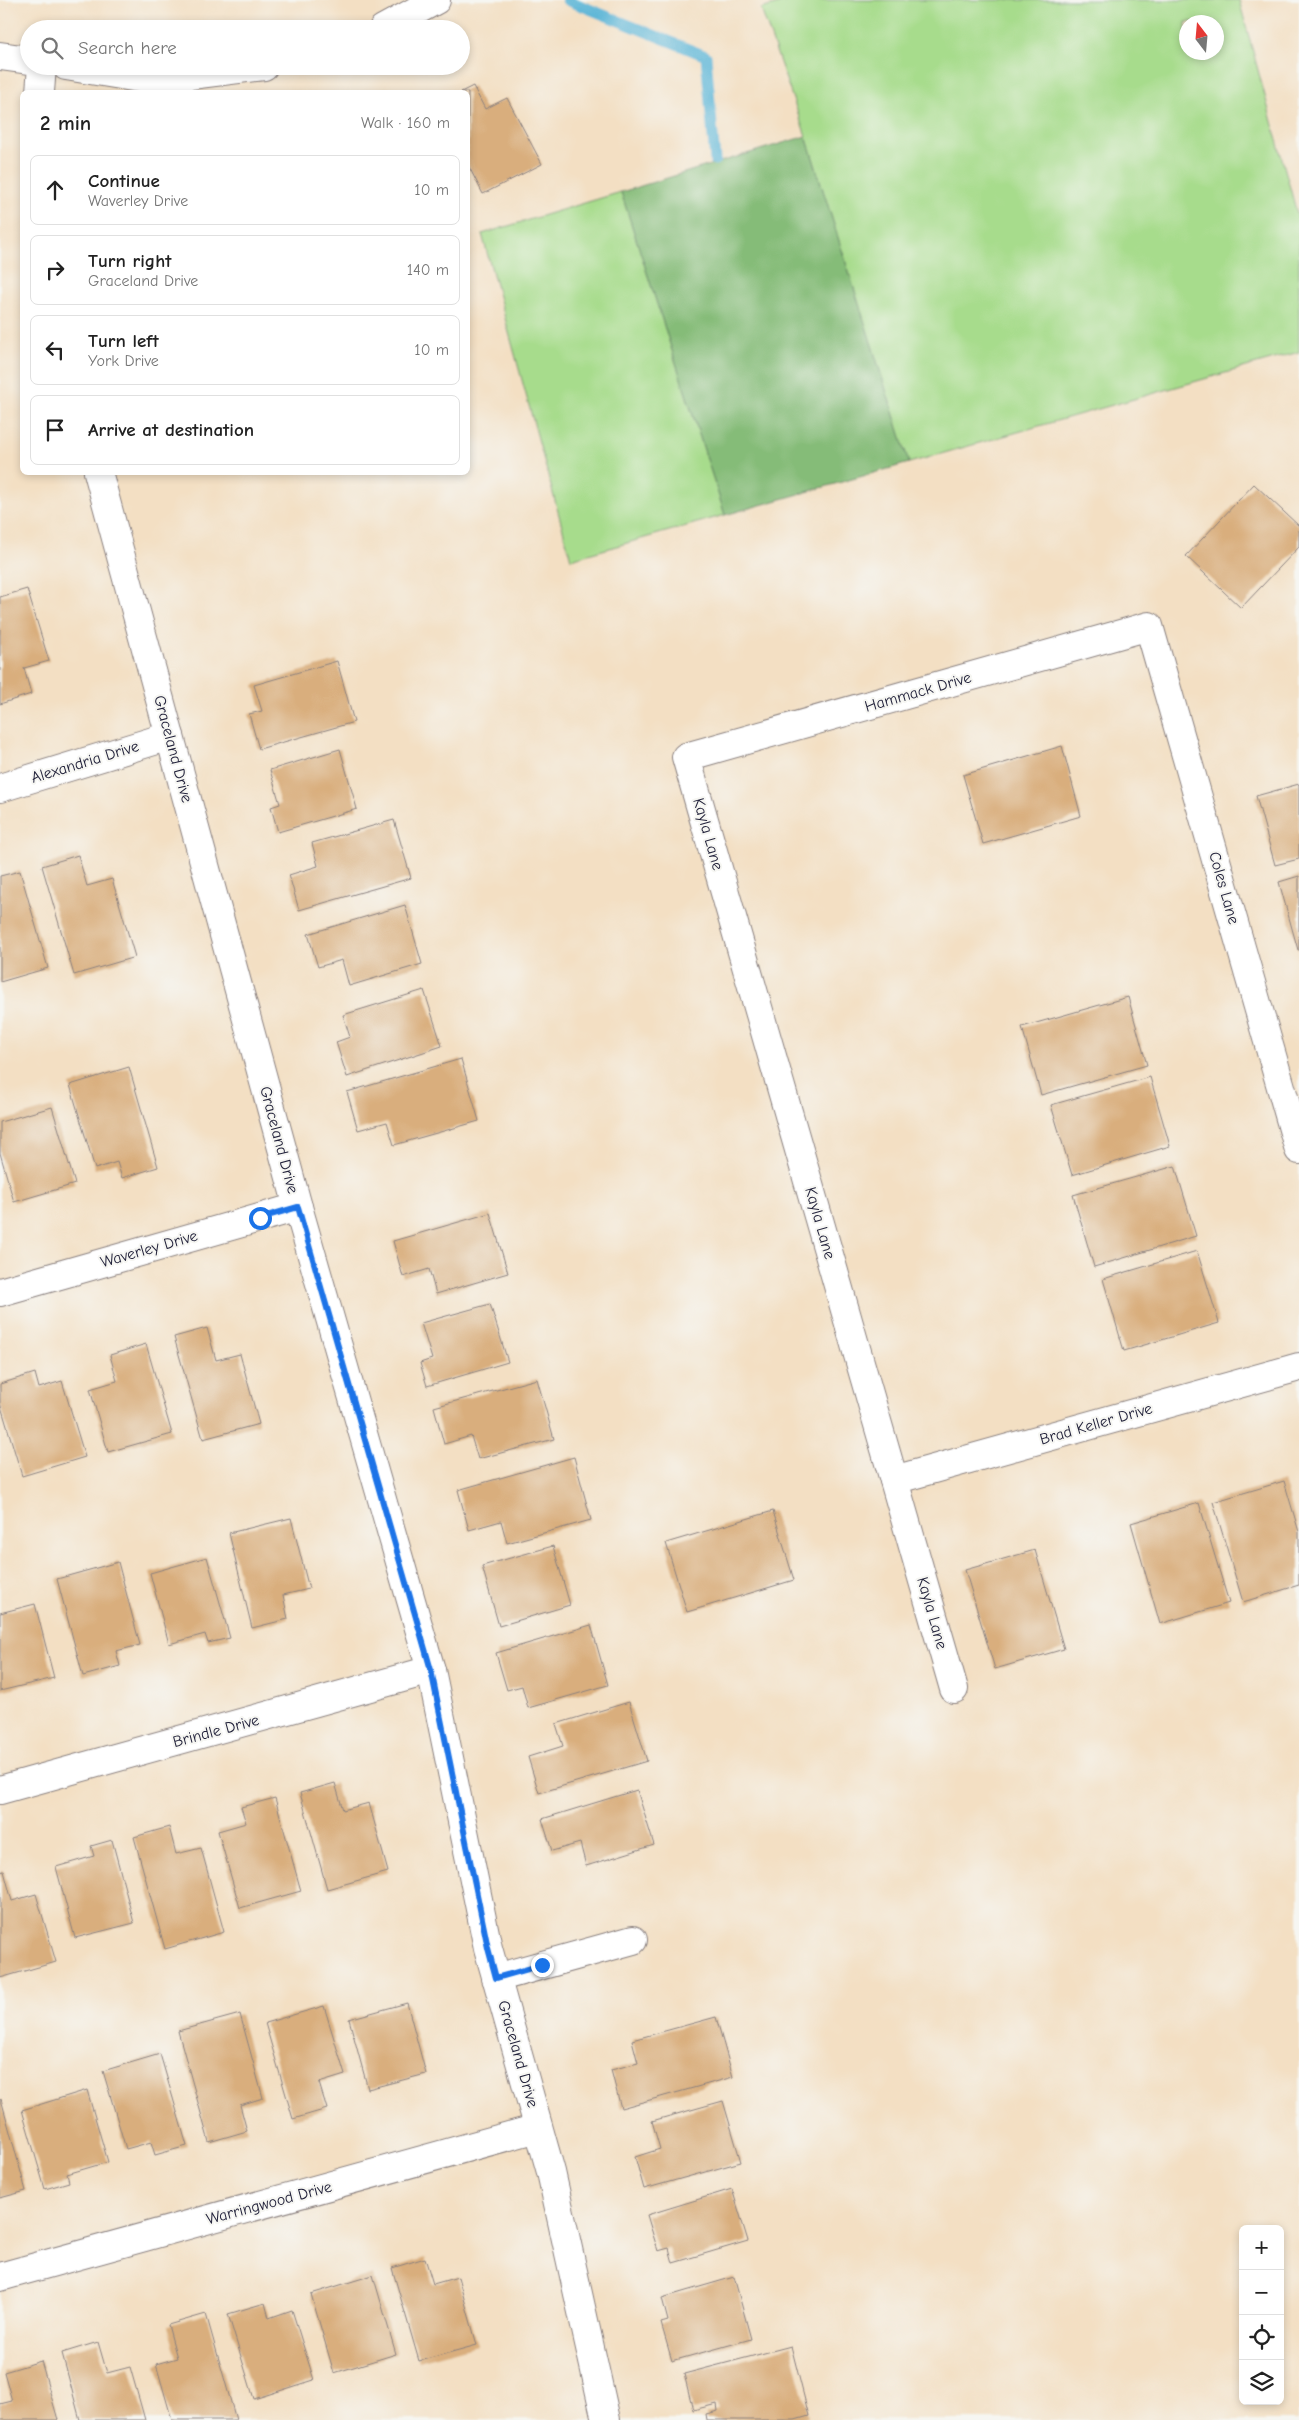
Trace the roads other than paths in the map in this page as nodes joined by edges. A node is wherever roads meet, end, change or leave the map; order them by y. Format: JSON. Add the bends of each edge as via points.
{"nodes":[{"id":1,"x":436,"y":0,"type":"edge"},
{"id":2,"x":399,"y":20,"type":"edge"},
{"id":3,"x":0,"y":56,"type":"edge"},
{"id":4,"x":20,"y":59,"type":"edge"},
{"id":5,"x":41,"y":75,"type":"edge"},
{"id":6,"x":121,"y":75,"type":"edge"},
{"id":7,"x":191,"y":75,"type":"edge"},
{"id":8,"x":40,"y":90,"type":"edge"},
{"id":9,"x":99,"y":475,"type":"edge"},
{"id":10,"x":1150,"y":626,"type":"joint"},
{"id":11,"x":170,"y":736,"type":"junction"},
{"id":12,"x":686,"y":757,"type":"joint"},
{"id":13,"x":0,"y":788,"type":"edge"},
{"id":14,"x":1299,"y":1150,"type":"edge"},
{"id":15,"x":298,"y":1207,"type":"junction"},
{"id":16,"x":0,"y":1292,"type":"edge"},
{"id":17,"x":1299,"y":1367,"type":"edge"},
{"id":18,"x":894,"y":1480,"type":"junction"},
{"id":19,"x":431,"y":1670,"type":"junction"},
{"id":20,"x":954,"y":1689,"type":"dead end"},
{"id":21,"x":0,"y":1790,"type":"edge"},
{"id":22,"x":633,"y":1940,"type":"dead end"},
{"id":23,"x":496,"y":1978,"type":"junction"},
{"id":24,"x":538,"y":2128,"type":"junction"},
{"id":25,"x":0,"y":2277,"type":"edge"},
{"id":26,"x":606,"y":2420,"type":"edge"}],
"edges":[{"from":1,"to":2,"type":"street"},
{"from":3,"to":4,"type":"street"},
{"from":5,"to":8,"type":"street"},
{"from":6,"to":7,"type":"street","via":[[151,80]]},
{"from":9,"to":11,"type":"street","name":"Graceland Drive"},
{"from":10,"to":12,"type":"street","name":"Hammack Drive"},
{"from":10,"to":14,"type":"street","name":"Coles Lane"},
{"from":11,"to":13,"type":"street","name":"Alexandria Drive"},
{"from":11,"to":15,"type":"street","name":"Graceland Drive"},
{"from":12,"to":18,"type":"street","name":"Kayla Lane"},
{"from":15,"to":16,"type":"street","name":"Waverley Drive"},
{"from":15,"to":19,"type":"street","name":"Graceland Drive"},
{"from":17,"to":18,"type":"street","name":"Brad Keller Drive"},
{"from":18,"to":20,"type":"street","name":"Kayla Lane"},
{"from":19,"to":21,"type":"street","name":"Brindle Drive"},
{"from":19,"to":23,"type":"street","name":"Graceland Drive"},
{"from":22,"to":23,"type":"street"},
{"from":23,"to":24,"type":"street","name":"Graceland Drive"},
{"from":24,"to":25,"type":"street","name":"Warringwood Drive"},
{"from":24,"to":26,"type":"street","name":"Graceland Drive"}]}
